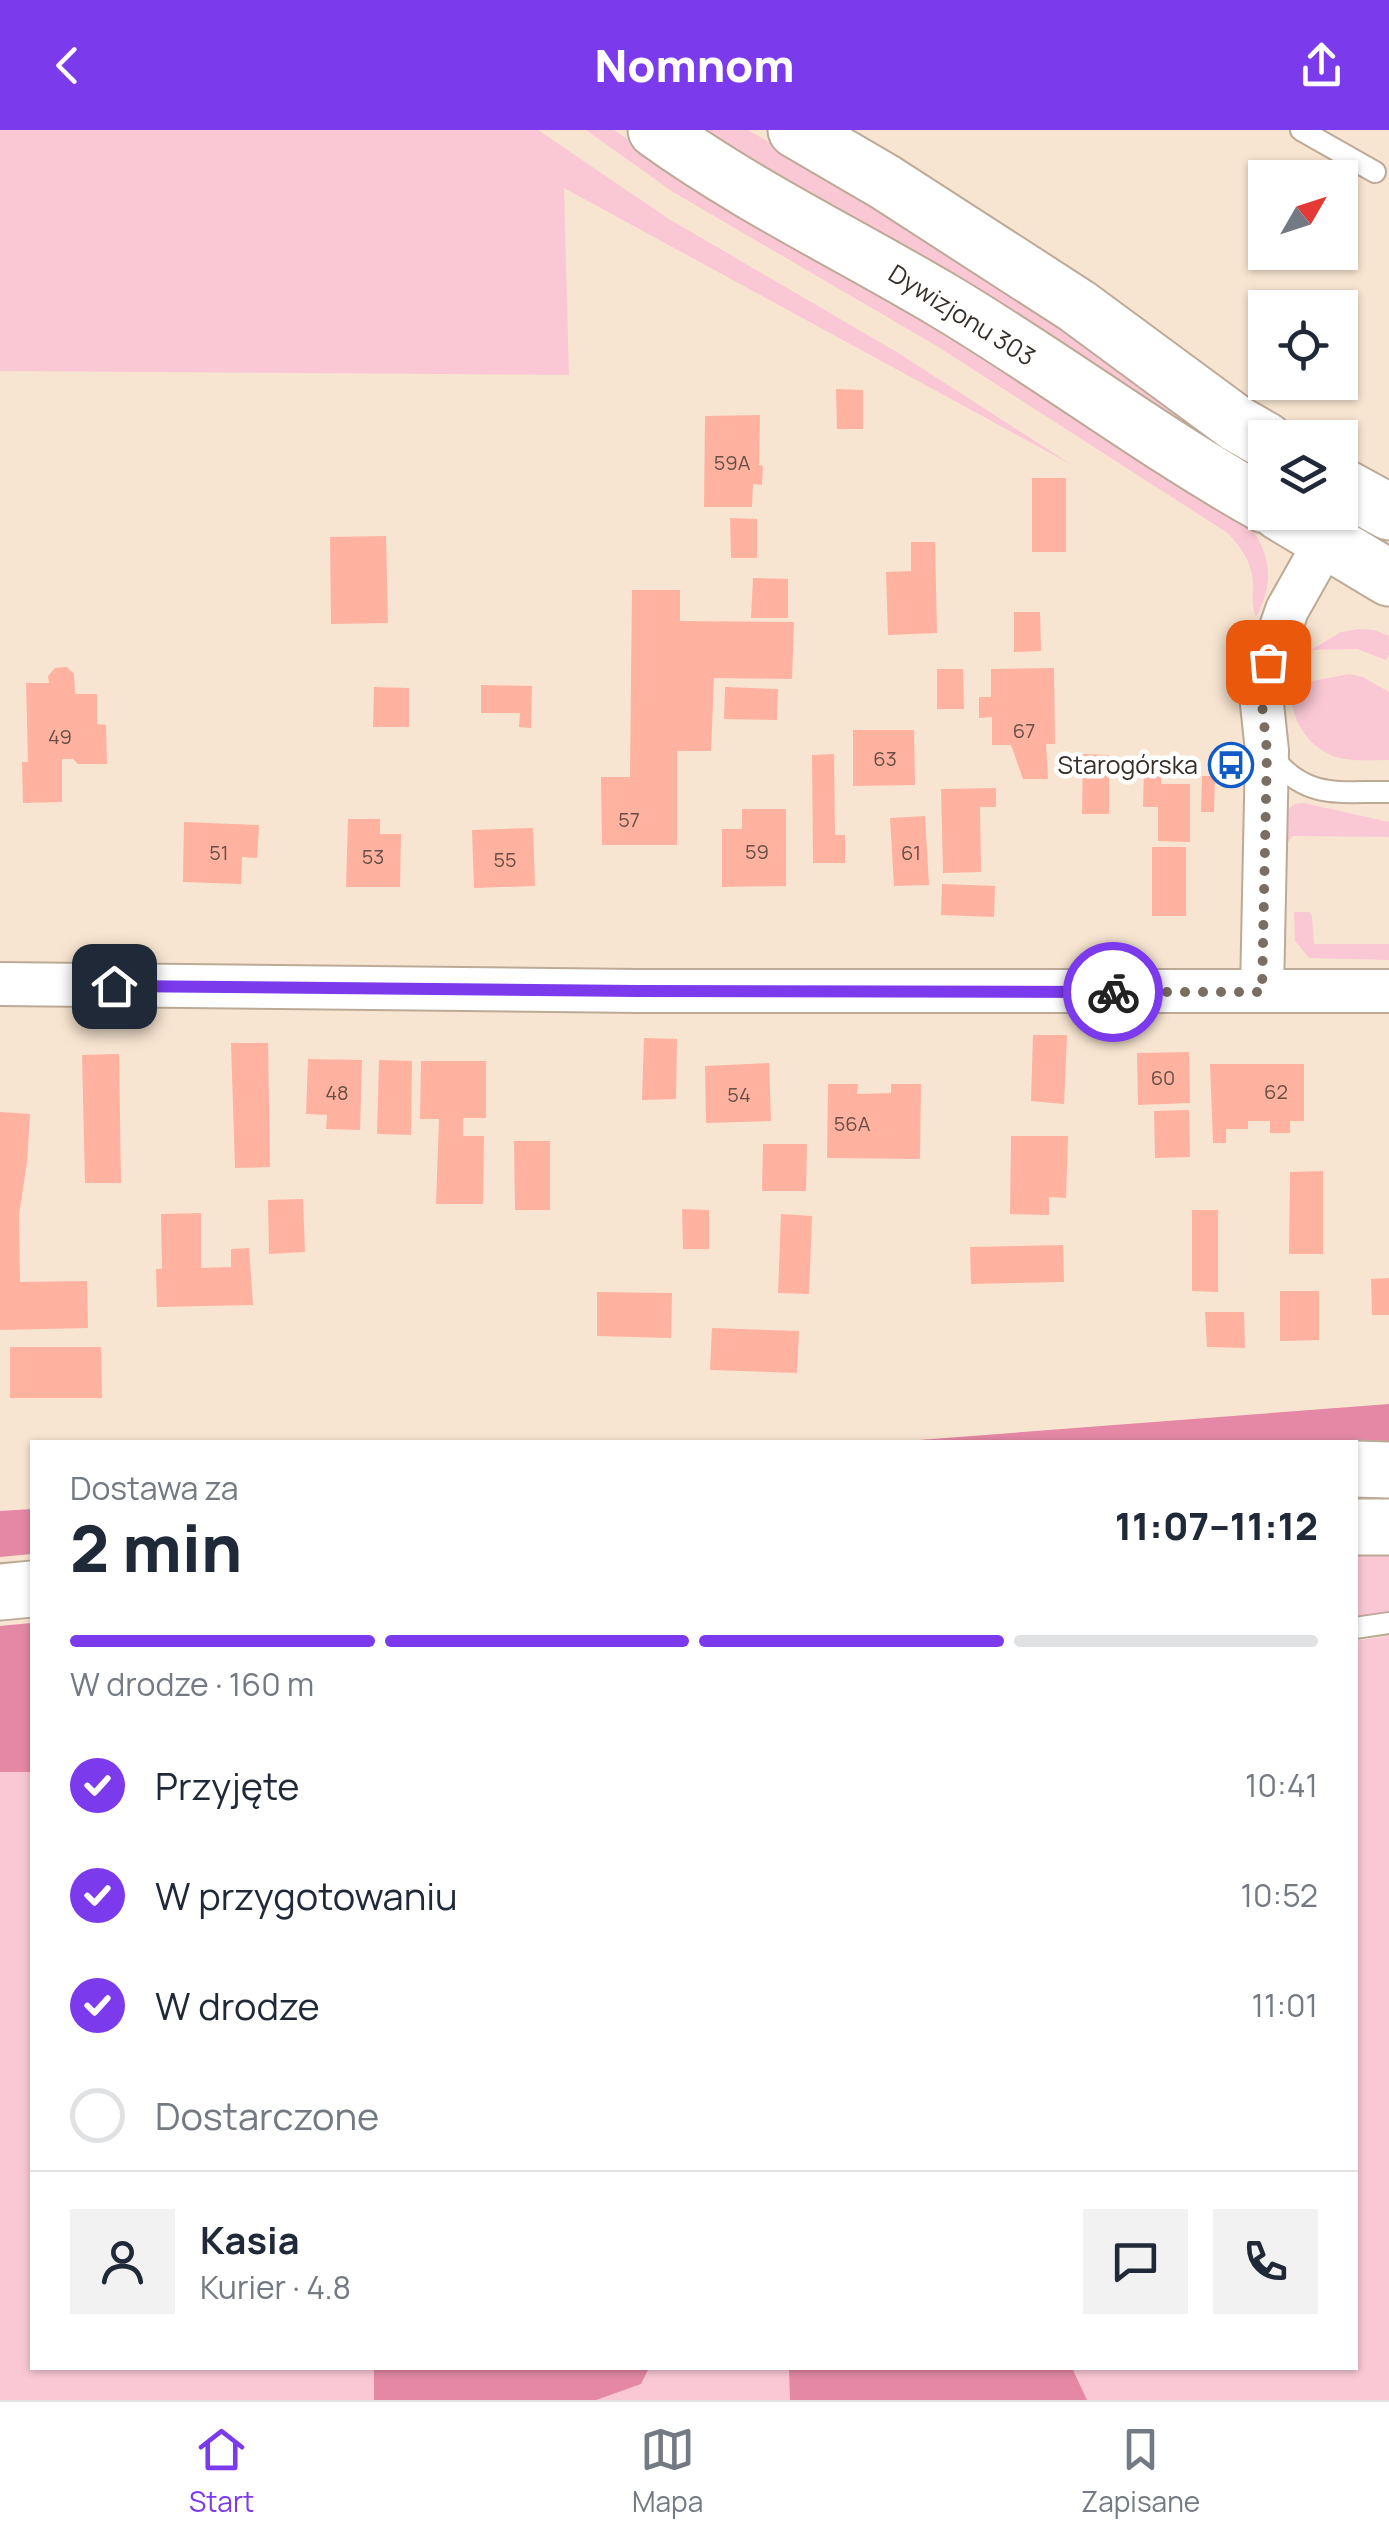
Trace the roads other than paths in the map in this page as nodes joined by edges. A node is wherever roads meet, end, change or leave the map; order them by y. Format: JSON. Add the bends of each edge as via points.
{"nodes":[{"id":1,"x":656,"y":130,"type":"edge"},
{"id":2,"x":796,"y":130,"type":"edge"},
{"id":3,"x":1301,"y":130,"type":"edge"},
{"id":4,"x":1375,"y":172,"type":"dead end"},
{"id":5,"x":1248,"y":430,"type":"edge"},
{"id":6,"x":1248,"y":495,"type":"edge"},
{"id":7,"x":1358,"y":495,"type":"edge"},
{"id":8,"x":1389,"y":512,"type":"edge"},
{"id":9,"x":1310,"y":530,"type":"edge"},
{"id":10,"x":1326,"y":539,"type":"junction"},
{"id":11,"x":1389,"y":578,"type":"edge"},
{"id":12,"x":1267,"y":751,"type":"junction"},
{"id":13,"x":1389,"y":792,"type":"edge"},
{"id":14,"x":0,"y":984,"type":"edge"},
{"id":15,"x":1389,"y":991,"type":"edge"},
{"id":16,"x":1262,"y":992,"type":"junction"},
{"id":17,"x":1358,"y":1469,"type":"edge"},
{"id":18,"x":1389,"y":1470,"type":"edge"},
{"id":19,"x":1389,"y":1526,"type":"edge"},
{"id":20,"x":1358,"y":1527,"type":"edge"},
{"id":21,"x":30,"y":1590,"type":"edge"},
{"id":22,"x":0,"y":1592,"type":"edge"},
{"id":23,"x":1389,"y":1624,"type":"edge"},
{"id":24,"x":1358,"y":1628,"type":"edge"}],
"edges":[{"from":1,"to":6,"type":"main road","name":"Dywizjonu 303","via":[[946,302]]},
{"from":2,"to":5,"type":"main road","via":[[1077,306]]},
{"from":3,"to":4,"type":"lane"},
{"from":7,"to":8,"type":"main road"},
{"from":9,"to":10,"type":"main road"},
{"from":10,"to":11,"type":"main road"},
{"from":10,"to":12,"type":"street","via":[[1286,610],[1268,662],[1262,704]]},
{"from":12,"to":13,"type":"lane","via":[[1290,778],[1322,791]]},
{"from":12,"to":16,"type":"street"},
{"from":14,"to":16,"type":"street"},
{"from":15,"to":16,"type":"street"},
{"from":17,"to":18,"type":"main road"},
{"from":19,"to":20,"type":"main road"},
{"from":21,"to":22,"type":"main road"},
{"from":23,"to":24,"type":"lane"}]}
